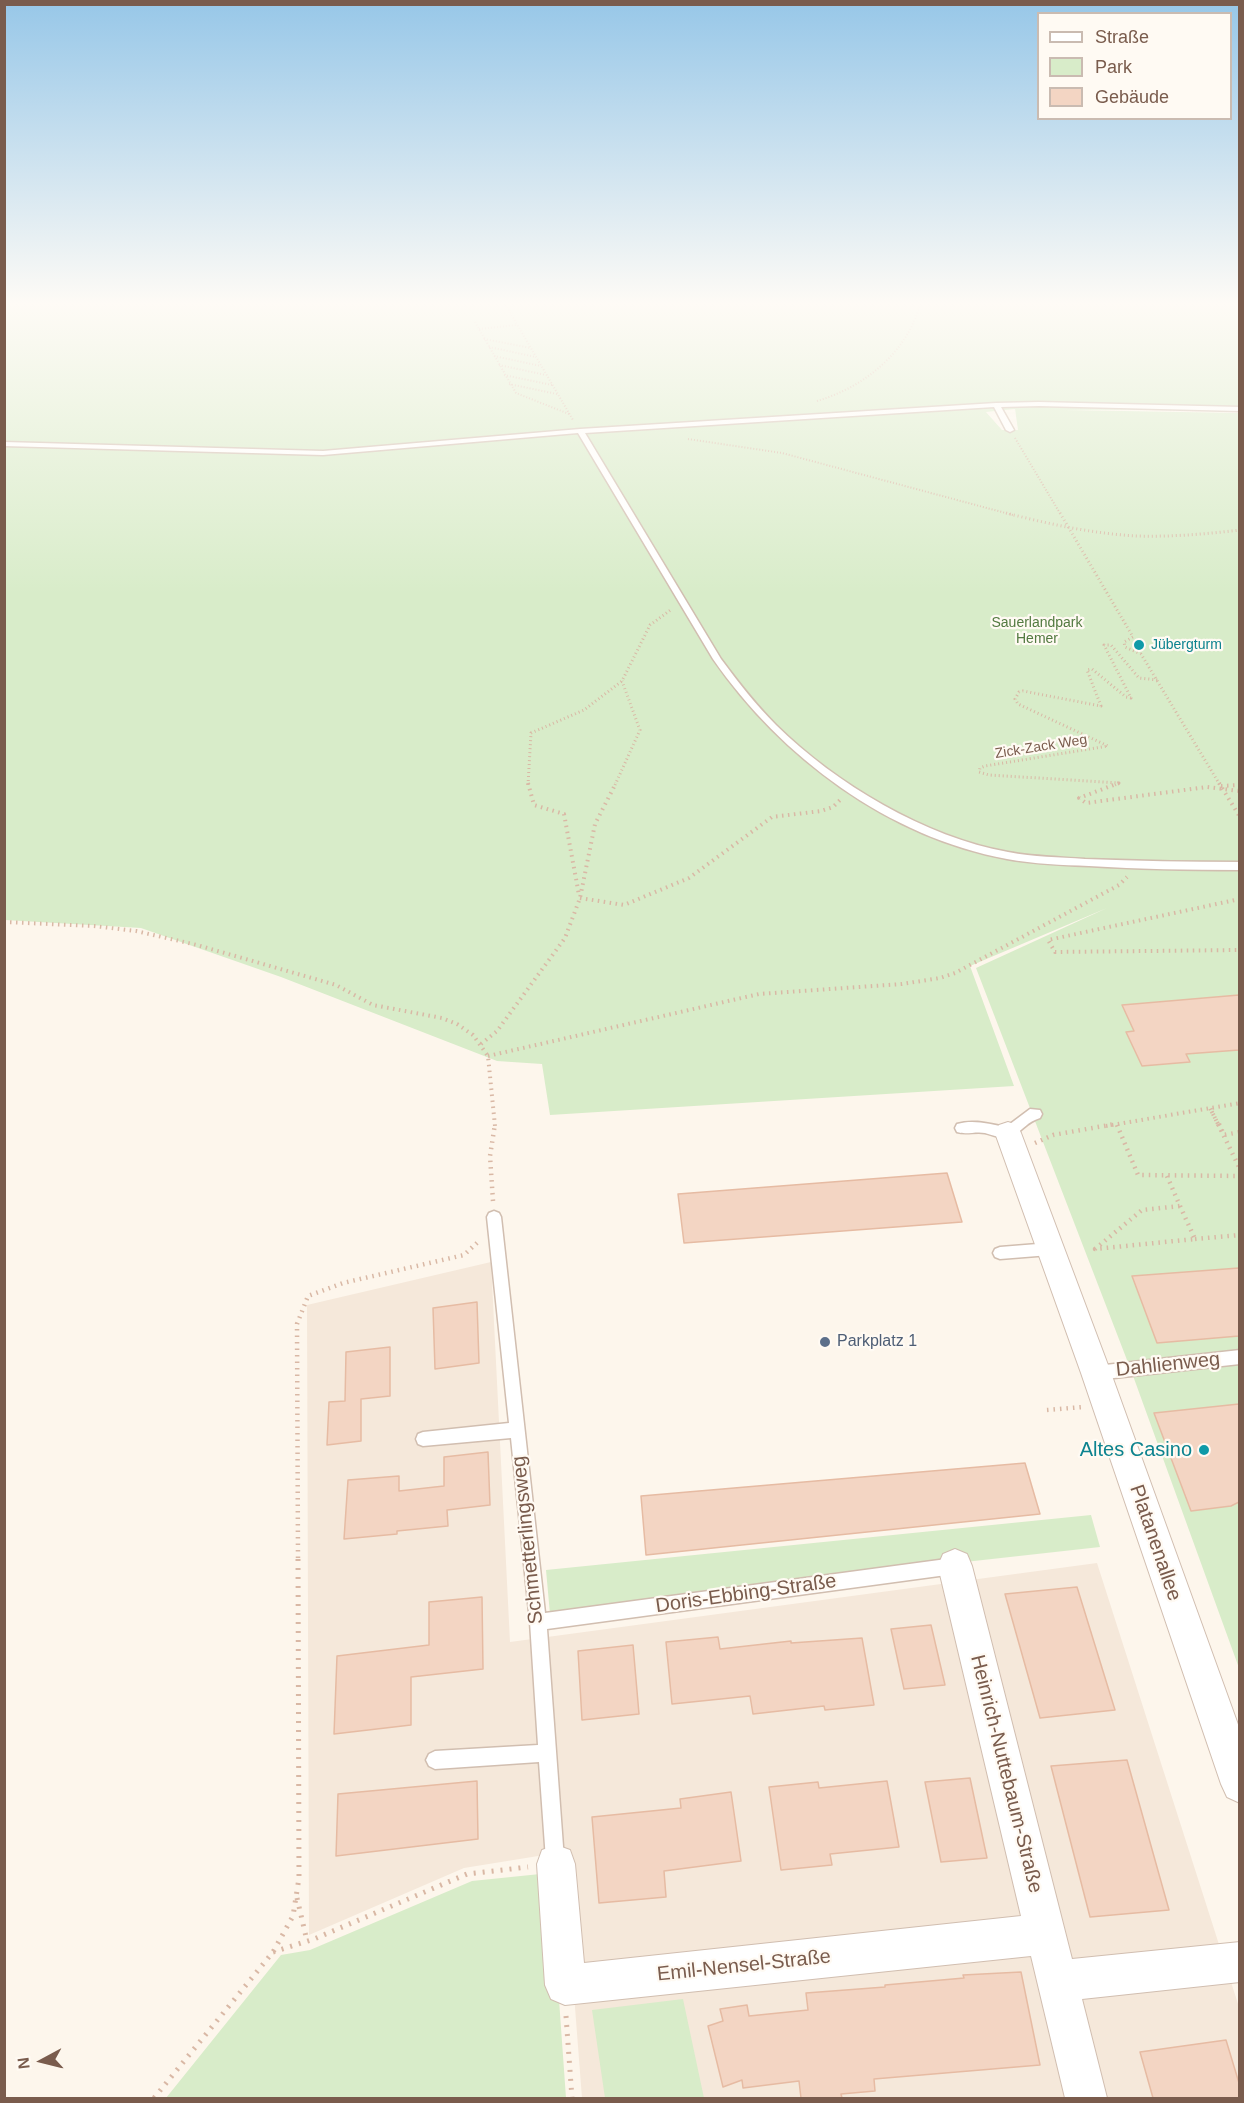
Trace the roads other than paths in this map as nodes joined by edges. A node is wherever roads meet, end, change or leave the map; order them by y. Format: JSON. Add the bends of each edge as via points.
{"nodes":[{"id":1,"x":996,"y":405,"type":"junction"},
{"id":2,"x":1239,"y":409,"type":"edge"},
{"id":3,"x":1010,"y":430,"type":"road end"},
{"id":4,"x":580,"y":431,"type":"junction"},
{"id":5,"x":4,"y":444,"type":"edge"},
{"id":6,"x":1239,"y":866,"type":"edge"},
{"id":7,"x":1036,"y":1114,"type":"dead end"},
{"id":8,"x":961,"y":1128,"type":"dead end"},
{"id":9,"x":1011,"y":1142,"type":"junction"},
{"id":10,"x":494,"y":1217,"type":"road end"},
{"id":11,"x":1050,"y":1249,"type":"junction"},
{"id":12,"x":1000,"y":1253,"type":"dead end"},
{"id":13,"x":1239,"y":1358,"type":"edge"},
{"id":14,"x":1096,"y":1373,"type":"junction"},
{"id":15,"x":517,"y":1430,"type":"junction"},
{"id":16,"x":423,"y":1439,"type":"dead end"},
{"id":17,"x":955,"y":1566,"type":"joint"},
{"id":18,"x":538,"y":1622,"type":"junction"},
{"id":19,"x":547,"y":1753,"type":"junction"},
{"id":20,"x":435,"y":1760,"type":"dead end"},
{"id":21,"x":1239,"y":1784,"type":"edge"},
{"id":22,"x":555,"y":1864,"type":"joint"},
{"id":23,"x":1045,"y":1934,"type":"junction"},
{"id":24,"x":1239,"y":1962,"type":"edge"},
{"id":25,"x":1058,"y":1981,"type":"junction"},
{"id":26,"x":1086,"y":2098,"type":"edge"}],
"edges":[{"from":1,"to":2,"type":"lane"},
{"from":1,"to":3,"type":"lane"},
{"from":1,"to":4,"type":"lane"},
{"from":4,"to":5,"type":"lane","via":[[301,453]]},
{"from":4,"to":6,"type":"lane","via":[[717,659],[761,715],[853,790],[955,842],[1001,855],[1126,865]]},
{"from":7,"to":9,"type":"lane","via":[[1030,1114]]},
{"from":8,"to":9,"type":"lane","via":[[981,1127]]},
{"from":9,"to":11,"type":"street","name":"Platanenallee"},
{"from":10,"to":15,"type":"lane","name":"Schmetterlingsweg"},
{"from":11,"to":12,"type":"lane"},
{"from":11,"to":14,"type":"street","name":"Platanenallee"},
{"from":13,"to":14,"type":"lane","name":"Dahlienweg"},
{"from":14,"to":21,"type":"street","name":"Platanenallee"},
{"from":15,"to":16,"type":"lane"},
{"from":15,"to":18,"type":"lane","name":"Schmetterlingsweg"},
{"from":17,"to":18,"type":"lane","name":"Doris-Ebbing-Straße"},
{"from":17,"to":23,"type":"street","name":"Heinrich-Nuttebaum-Straße"},
{"from":18,"to":19,"type":"lane","name":"Schmetterlingsweg"},
{"from":19,"to":20,"type":"lane"},
{"from":19,"to":22,"type":"lane","name":"Schmetterlingsweg"},
{"from":22,"to":23,"type":"street","name":"Emil-Nensel-Straße","via":[[564,1985]]},
{"from":23,"to":25,"type":"street","name":"Heinrich-Nuttebaum-Straße"},
{"from":24,"to":25,"type":"street"},
{"from":25,"to":26,"type":"street","name":"Heinrich-Nuttebaum-Straße"}]}
